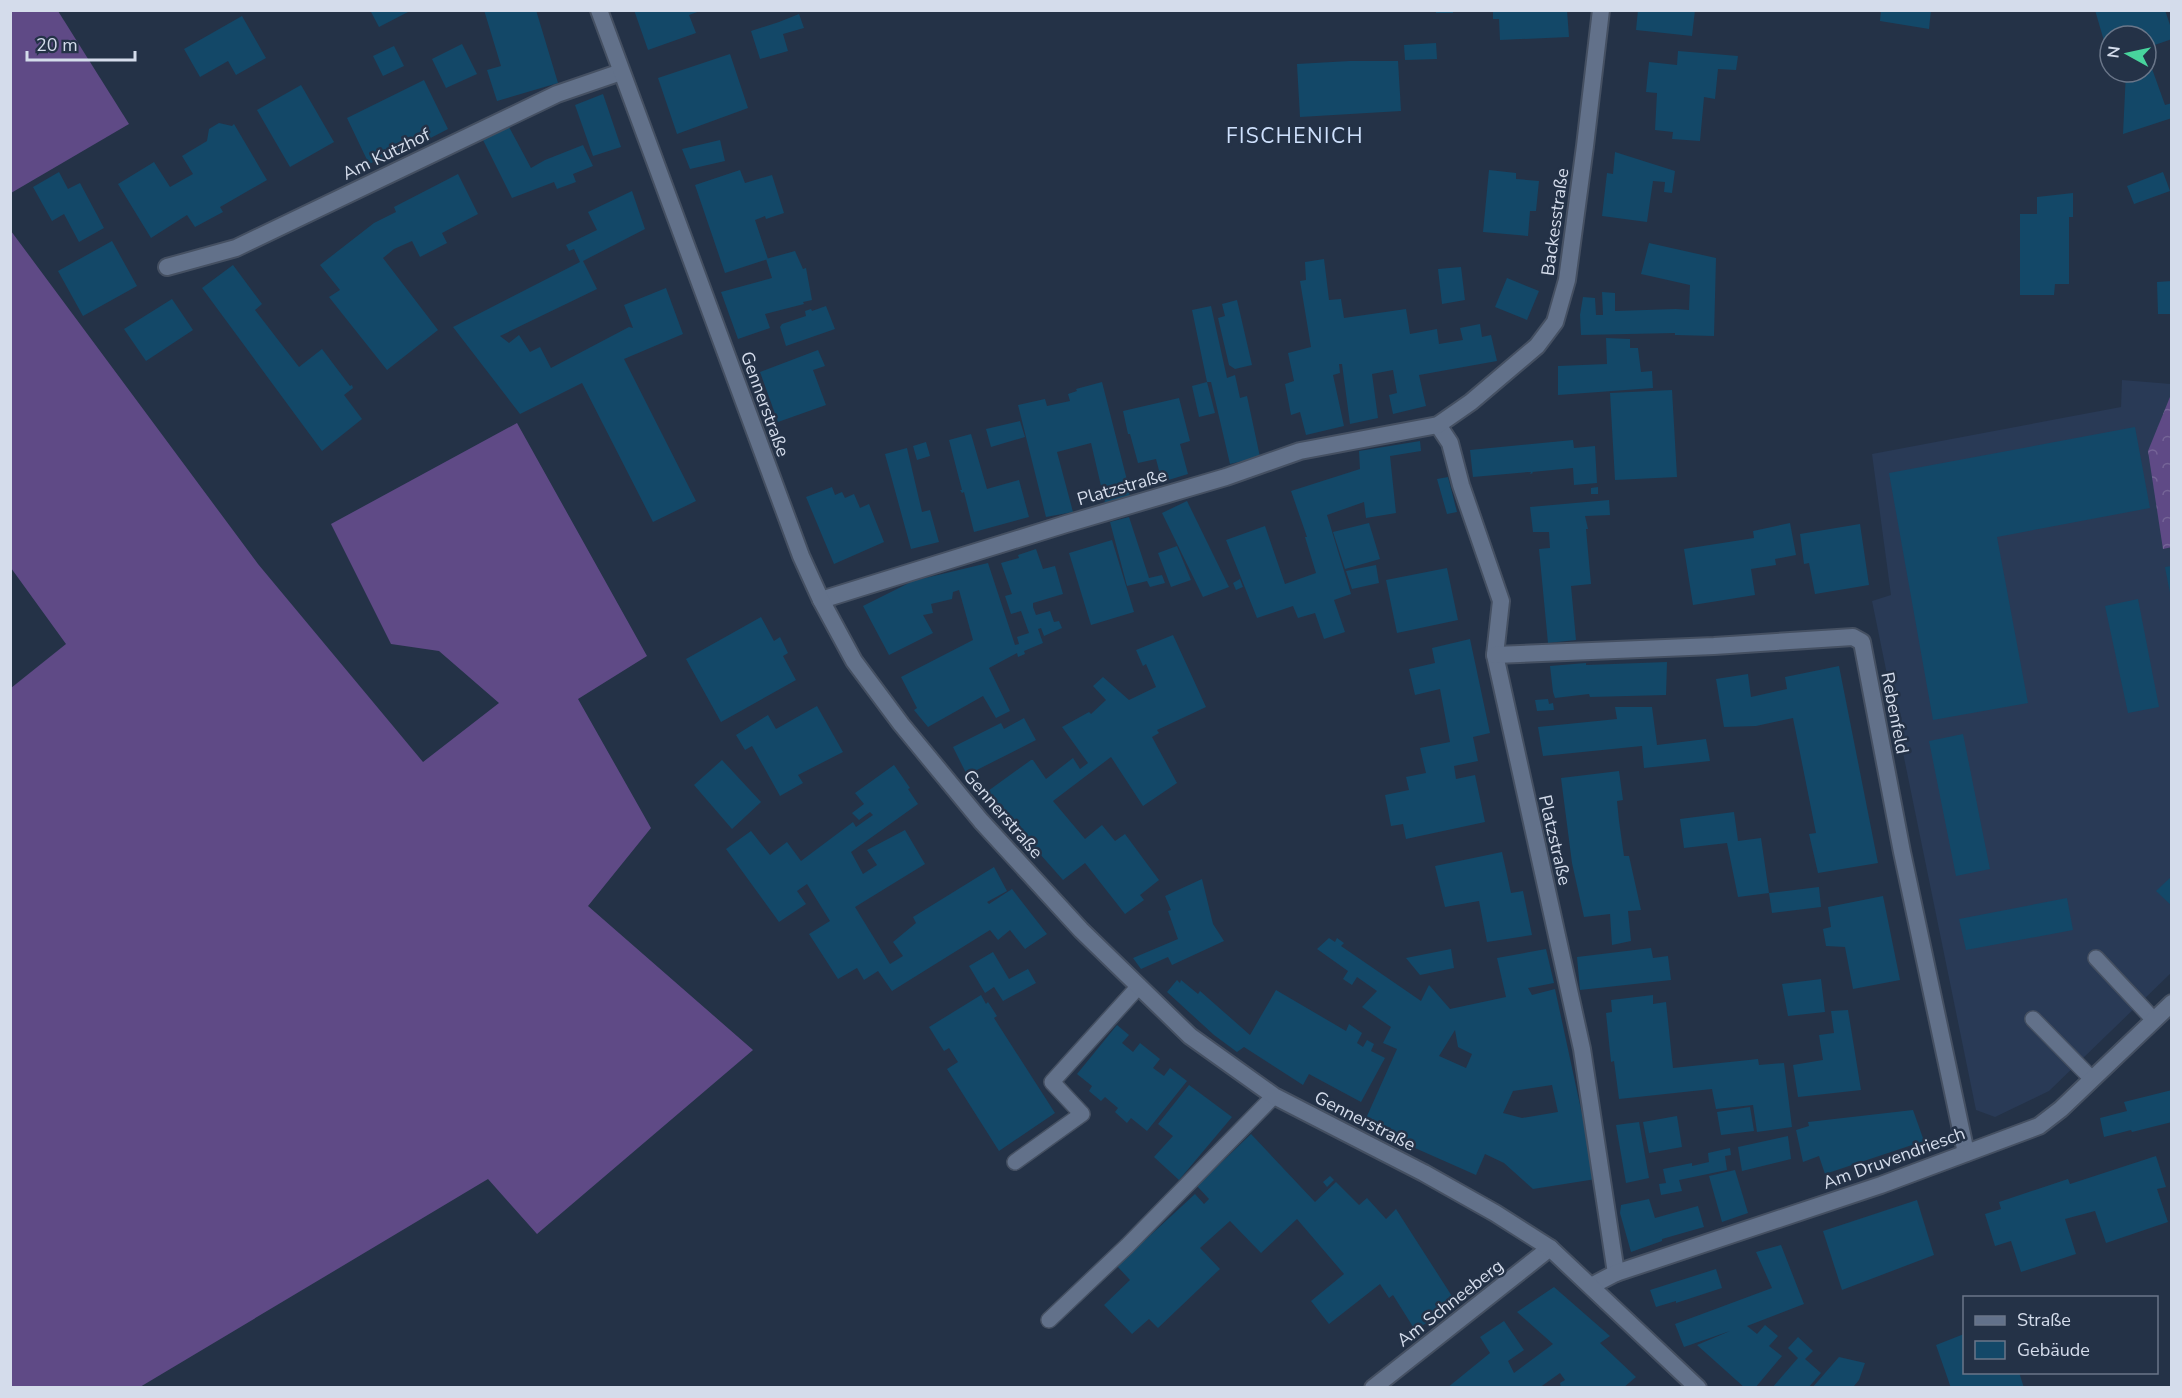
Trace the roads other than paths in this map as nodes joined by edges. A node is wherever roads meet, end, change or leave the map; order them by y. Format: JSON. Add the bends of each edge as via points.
{"nodes":[{"id":1,"x":599,"y":10,"type":"edge"},
{"id":2,"x":1601,"y":10,"type":"edge"},
{"id":3,"x":621,"y":72,"type":"junction"},
{"id":4,"x":166,"y":267,"type":"dead end"},
{"id":5,"x":1471,"y":402,"type":"joint"},
{"id":6,"x":1437,"y":425,"type":"junction"},
{"id":7,"x":821,"y":600,"type":"junction"},
{"id":8,"x":1495,"y":655,"type":"junction"},
{"id":9,"x":2096,"y":958,"type":"dead end"},
{"id":10,"x":1139,"y":986,"type":"junction"},
{"id":11,"x":2172,"y":1003,"type":"edge"},
{"id":12,"x":2033,"y":1019,"type":"dead end"},
{"id":13,"x":2154,"y":1020,"type":"junction"},
{"id":14,"x":2092,"y":1079,"type":"junction"},
{"id":15,"x":1274,"y":1096,"type":"junction"},
{"id":16,"x":1966,"y":1153,"type":"junction"},
{"id":17,"x":1015,"y":1162,"type":"dead end"},
{"id":18,"x":1550,"y":1248,"type":"junction"},
{"id":19,"x":1616,"y":1273,"type":"junction"},
{"id":20,"x":1591,"y":1286,"type":"junction"},
{"id":21,"x":1048,"y":1320,"type":"dead end"},
{"id":22,"x":1373,"y":1388,"type":"edge"},
{"id":23,"x":1698,"y":1388,"type":"edge"}],
"edges":[{"from":1,"to":3,"type":"street","name":"Gennerstraße"},
{"from":2,"to":5,"type":"street","name":"Backesstraße","via":[[1568,269],[1555,322],[1537,346]]},
{"from":3,"to":4,"type":"street","name":"Am Kutzhof","via":[[557,94],[236,248]]},
{"from":3,"to":7,"type":"street","name":"Gennerstraße","via":[[801,556]]},
{"from":5,"to":6,"type":"street","name":"Platzstraße"},
{"from":6,"to":7,"type":"street","name":"Platzstraße","via":[[1300,451]]},
{"from":6,"to":8,"type":"street","name":"Platzstraße","via":[[1450,444],[1501,601]]},
{"from":7,"to":10,"type":"street","name":"Gennerstraße","via":[[854,661],[908,733],[981,821],[1081,930]]},
{"from":8,"to":16,"type":"street","name":"Rebenfeld","via":[[1853,636],[1862,642]]},
{"from":8,"to":19,"type":"street","name":"Platzstraße","via":[[1582,1049]]},
{"from":9,"to":13,"type":"lane"},
{"from":10,"to":15,"type":"street","name":"Gennerstraße","via":[[1190,1036]]},
{"from":10,"to":17,"type":"lane","via":[[1052,1082],[1082,1114]]},
{"from":11,"to":13,"type":"street","name":"Am Druvendriesch"},
{"from":12,"to":14,"type":"lane"},
{"from":13,"to":14,"type":"street","name":"Am Druvendriesch"},
{"from":14,"to":16,"type":"street","name":"Am Druvendriesch","via":[[2039,1126]]},
{"from":15,"to":18,"type":"street","name":"Gennerstraße","via":[[1424,1173]]},
{"from":15,"to":21,"type":"lane","via":[[1127,1246]]},
{"from":16,"to":19,"type":"street","name":"Am Druvendriesch"},
{"from":18,"to":20,"type":"street","name":"Gennerstraße"},
{"from":18,"to":22,"type":"street","name":"Am Schneeberg"},
{"from":19,"to":20,"type":"street","name":"Am Druvendriesch"},
{"from":20,"to":23,"type":"street","name":"Gennerstraße"}]}
